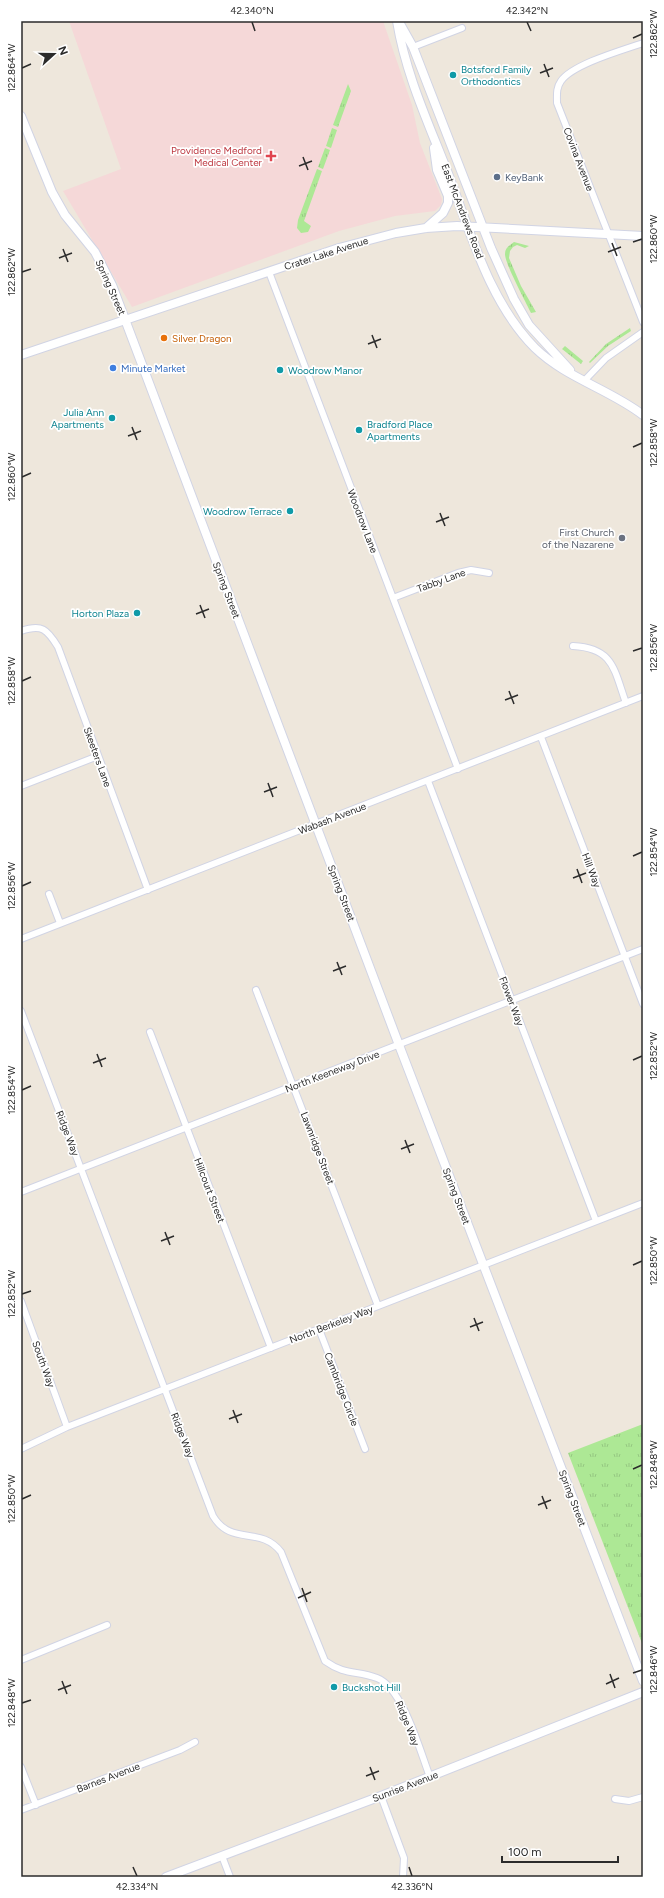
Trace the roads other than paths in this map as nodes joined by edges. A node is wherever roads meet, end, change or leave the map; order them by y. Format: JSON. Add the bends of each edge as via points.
{"nodes":[{"id":1,"x":398,"y":21,"type":"edge"},
{"id":2,"x":462,"y":28,"type":"dead end"},
{"id":3,"x":643,"y":43,"type":"edge"},
{"id":4,"x":413,"y":48,"type":"junction"},
{"id":5,"x":21,"y":116,"type":"edge"},
{"id":6,"x":432,"y":133,"type":"junction"},
{"id":7,"x":468,"y":226,"type":"junction"},
{"id":8,"x":483,"y":227,"type":"junction"},
{"id":9,"x":426,"y":228,"type":"junction"},
{"id":10,"x":609,"y":234,"type":"junction"},
{"id":11,"x":643,"y":236,"type":"edge"},
{"id":12,"x":269,"y":272,"type":"junction"},
{"id":13,"x":126,"y":321,"type":"junction"},
{"id":14,"x":643,"y":322,"type":"edge"},
{"id":15,"x":643,"y":332,"type":"edge"},
{"id":16,"x":21,"y":355,"type":"edge"},
{"id":17,"x":573,"y":374,"type":"junction"},
{"id":18,"x":584,"y":381,"type":"junction"},
{"id":19,"x":643,"y":415,"type":"edge"},
{"id":20,"x":489,"y":572,"type":"dead end"},
{"id":21,"x":393,"y":598,"type":"junction"},
{"id":22,"x":21,"y":631,"type":"edge"},
{"id":23,"x":573,"y":646,"type":"dead end"},
{"id":24,"x":643,"y":696,"type":"edge"},
{"id":25,"x":626,"y":703,"type":"junction"},
{"id":26,"x":541,"y":737,"type":"junction"},
{"id":27,"x":98,"y":756,"type":"junction"},
{"id":28,"x":458,"y":769,"type":"junction"},
{"id":29,"x":428,"y":781,"type":"junction"},
{"id":30,"x":21,"y":786,"type":"edge"},
{"id":31,"x":316,"y":825,"type":"junction"},
{"id":32,"x":148,"y":890,"type":"junction"},
{"id":33,"x":49,"y":894,"type":"dead end"},
{"id":34,"x":60,"y":923,"type":"junction"},
{"id":35,"x":21,"y":939,"type":"edge"},
{"id":36,"x":643,"y":949,"type":"edge"},
{"id":37,"x":625,"y":956,"type":"junction"},
{"id":38,"x":256,"y":990,"type":"dead end"},
{"id":39,"x":512,"y":1001,"type":"junction"},
{"id":40,"x":643,"y":1004,"type":"edge"},
{"id":41,"x":21,"y":1011,"type":"edge"},
{"id":42,"x":150,"y":1032,"type":"dead end"},
{"id":43,"x":399,"y":1045,"type":"junction"},
{"id":44,"x":294,"y":1086,"type":"junction"},
{"id":45,"x":186,"y":1128,"type":"junction"},
{"id":46,"x":82,"y":1168,"type":"junction"},
{"id":47,"x":21,"y":1192,"type":"edge"},
{"id":48,"x":643,"y":1202,"type":"edge"},
{"id":49,"x":596,"y":1221,"type":"junction"},
{"id":50,"x":483,"y":1265,"type":"junction"},
{"id":51,"x":21,"y":1301,"type":"edge"},
{"id":52,"x":378,"y":1306,"type":"junction"},
{"id":53,"x":319,"y":1329,"type":"junction"},
{"id":54,"x":271,"y":1348,"type":"junction"},
{"id":55,"x":165,"y":1389,"type":"junction"},
{"id":56,"x":67,"y":1427,"type":"junction"},
{"id":57,"x":21,"y":1449,"type":"edge"},
{"id":58,"x":365,"y":1449,"type":"dead end"},
{"id":59,"x":107,"y":1625,"type":"dead end"},
{"id":60,"x":21,"y":1660,"type":"edge"},
{"id":61,"x":643,"y":1681,"type":"edge"},
{"id":62,"x":643,"y":1692,"type":"edge"},
{"id":63,"x":195,"y":1742,"type":"dead end"},
{"id":64,"x":21,"y":1767,"type":"edge"},
{"id":65,"x":430,"y":1777,"type":"junction"},
{"id":66,"x":381,"y":1796,"type":"junction"},
{"id":67,"x":643,"y":1797,"type":"edge"},
{"id":68,"x":615,"y":1799,"type":"dead end"},
{"id":69,"x":36,"y":1805,"type":"junction"},
{"id":70,"x":21,"y":1810,"type":"edge"},
{"id":71,"x":222,"y":1856,"type":"junction"},
{"id":72,"x":166,"y":1877,"type":"edge"},
{"id":73,"x":230,"y":1877,"type":"edge"},
{"id":74,"x":403,"y":1877,"type":"edge"}],
"edges":[{"from":1,"to":4,"type":"street","name":"East McAndrews Road"},
{"from":1,"to":6,"type":"street","name":"East McAndrews Road","via":[[402,52]]},
{"from":2,"to":4,"type":"street"},
{"from":3,"to":10,"type":"street","name":"Covina Avenue","via":[[576,69],[564,77],[557,89],[557,103]]},
{"from":4,"to":8,"type":"street","name":"East McAndrews Road"},
{"from":5,"to":13,"type":"street","name":"Spring Street","via":[[52,192],[65,215],[101,262]]},
{"from":6,"to":7,"type":"street","name":"East McAndrews Road"},
{"from":6,"to":9,"type":"street","via":[[437,170],[448,196],[448,203],[443,213]]},
{"from":7,"to":8,"type":"street","name":"Crater Lake Avenue"},
{"from":7,"to":9,"type":"street","name":"Crater Lake Avenue"},
{"from":7,"to":17,"type":"street","name":"East McAndrews Road","via":[[508,315],[551,363]]},
{"from":8,"to":10,"type":"street","name":"Crater Lake Avenue"},
{"from":8,"to":17,"type":"street","name":"East McAndrews Road","via":[[522,314]]},
{"from":9,"to":12,"type":"street","name":"Crater Lake Avenue","via":[[367,240]]},
{"from":10,"to":11,"type":"street","name":"Crater Lake Avenue"},
{"from":10,"to":14,"type":"street","name":"Covina Avenue"},
{"from":12,"to":13,"type":"street","name":"Crater Lake Avenue"},
{"from":12,"to":21,"type":"street","name":"Woodrow Lane"},
{"from":13,"to":16,"type":"street","name":"Crater Lake Avenue"},
{"from":13,"to":31,"type":"street","name":"Spring Street"},
{"from":15,"to":18,"type":"street","via":[[606,358]]},
{"from":17,"to":18,"type":"street","name":"East McAndrews Road"},
{"from":18,"to":19,"type":"street","name":"East McAndrews Road","via":[[628,404]]},
{"from":20,"to":21,"type":"street","name":"Tabby Lane","via":[[471,570],[458,573]]},
{"from":21,"to":28,"type":"street","name":"Woodrow Lane"},
{"from":22,"to":27,"type":"street","name":"Skeeters Lane","via":[[42,628],[58,647]]},
{"from":23,"to":25,"type":"street","via":[[596,649],[604,654],[613,668]]},
{"from":24,"to":25,"type":"street","name":"Wabash Avenue"},
{"from":25,"to":26,"type":"street","name":"Wabash Avenue"},
{"from":26,"to":28,"type":"street","name":"Wabash Avenue"},
{"from":26,"to":37,"type":"street","name":"Hill Way"},
{"from":27,"to":30,"type":"street"},
{"from":27,"to":32,"type":"street","name":"Skeeters Lane"},
{"from":28,"to":29,"type":"street","name":"Wabash Avenue"},
{"from":29,"to":31,"type":"street","name":"Wabash Avenue"},
{"from":29,"to":39,"type":"street","name":"Flower Way"},
{"from":31,"to":32,"type":"street","name":"Wabash Avenue"},
{"from":31,"to":43,"type":"street","name":"Spring Street"},
{"from":32,"to":34,"type":"street","name":"Wabash Avenue"},
{"from":33,"to":34,"type":"street"},
{"from":34,"to":35,"type":"street","name":"Wabash Avenue"},
{"from":36,"to":37,"type":"street","name":"North Keeneway Drive"},
{"from":37,"to":39,"type":"street","name":"North Keeneway Drive"},
{"from":37,"to":40,"type":"street","name":"Hill Way"},
{"from":38,"to":44,"type":"street","name":"Lawnridge Street"},
{"from":39,"to":43,"type":"street","name":"North Keeneway Drive"},
{"from":39,"to":49,"type":"street","name":"Flower Way"},
{"from":41,"to":46,"type":"street","name":"Ridge Way"},
{"from":42,"to":45,"type":"street","name":"Hillcourt Street"},
{"from":43,"to":44,"type":"street","name":"North Keeneway Drive"},
{"from":43,"to":50,"type":"street","name":"Spring Street"},
{"from":44,"to":45,"type":"street","name":"North Keeneway Drive"},
{"from":44,"to":52,"type":"street","name":"Lawnridge Street"},
{"from":45,"to":46,"type":"street","name":"North Keeneway Drive"},
{"from":45,"to":54,"type":"street","name":"Hillcourt Street"},
{"from":46,"to":47,"type":"street","name":"North Keeneway Drive"},
{"from":46,"to":55,"type":"street","name":"Ridge Way"},
{"from":48,"to":49,"type":"street","name":"North Berkeley Way"},
{"from":49,"to":50,"type":"street","name":"North Berkeley Way"},
{"from":50,"to":52,"type":"street","name":"North Berkeley Way"},
{"from":50,"to":61,"type":"street","name":"Spring Street"},
{"from":51,"to":56,"type":"street","name":"South Way"},
{"from":52,"to":53,"type":"street","name":"North Berkeley Way"},
{"from":53,"to":54,"type":"street","name":"North Berkeley Way"},
{"from":53,"to":58,"type":"street","name":"Cambridge Circle"},
{"from":54,"to":55,"type":"street","name":"North Berkeley Way"},
{"from":55,"to":56,"type":"street","name":"North Berkeley Way"},
{"from":55,"to":65,"type":"street","name":"Ridge Way","via":[[213,1516],[219,1525],[232,1533],[259,1537],[276,1546],[281,1552],[325,1661],[347,1672],[377,1678],[396,1694]]},
{"from":56,"to":57,"type":"street","name":"North Berkeley Way"},
{"from":59,"to":60,"type":"street"},
{"from":62,"to":65,"type":"street","name":"Sunrise Avenue"},
{"from":63,"to":69,"type":"street","name":"Barnes Avenue"},
{"from":64,"to":69,"type":"street"},
{"from":65,"to":66,"type":"street","name":"Sunrise Avenue"},
{"from":66,"to":71,"type":"street","name":"Sunrise Avenue"},
{"from":66,"to":74,"type":"street","via":[[404,1858]]},
{"from":67,"to":68,"type":"street","via":[[629,1801]]},
{"from":69,"to":70,"type":"street","name":"Barnes Avenue"},
{"from":71,"to":72,"type":"street","name":"Sunrise Avenue"},
{"from":71,"to":73,"type":"street"}]}
